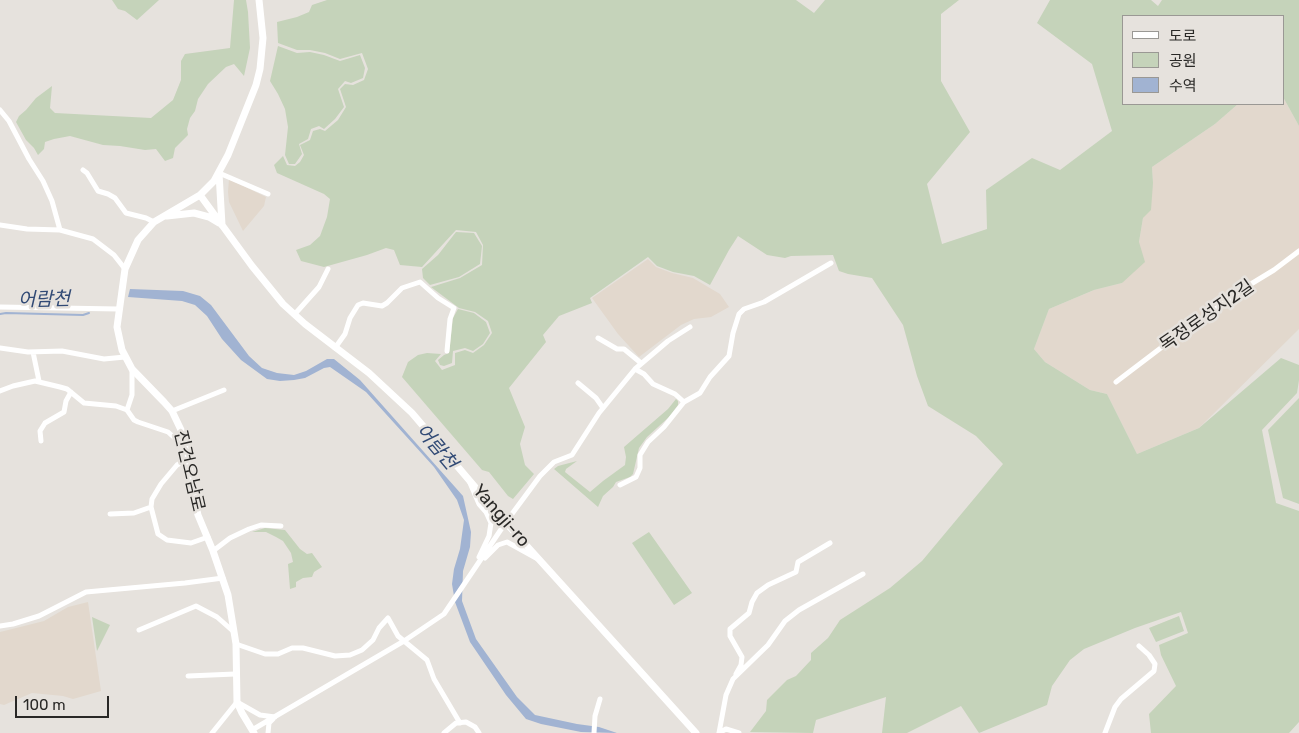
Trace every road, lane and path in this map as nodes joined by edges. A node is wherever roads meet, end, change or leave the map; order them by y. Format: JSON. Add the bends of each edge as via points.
{"nodes":[{"id":1,"x":259,"y":0,"type":"edge"},
{"id":2,"x":0,"y":110,"type":"edge"},
{"id":3,"x":83,"y":170,"type":"dead end"},
{"id":4,"x":219,"y":173,"type":"junction"},
{"id":5,"x":268,"y":194,"type":"dead end"},
{"id":6,"x":200,"y":196,"type":"junction"},
{"id":7,"x":162,"y":217,"type":"junction"},
{"id":8,"x":154,"y":222,"type":"junction"},
{"id":9,"x":0,"y":225,"type":"edge"},
{"id":10,"x":222,"y":225,"type":"junction"},
{"id":11,"x":60,"y":230,"type":"junction"},
{"id":12,"x":1299,"y":251,"type":"edge"},
{"id":13,"x":831,"y":263,"type":"dead end"},
{"id":14,"x":125,"y":269,"type":"junction"},
{"id":15,"x":328,"y":269,"type":"dead end"},
{"id":16,"x":0,"y":307,"type":"edge"},
{"id":17,"x":118,"y":309,"type":"junction"},
{"id":18,"x":294,"y":314,"type":"junction"},
{"id":19,"x":690,"y":327,"type":"dead end"},
{"id":20,"x":598,"y":338,"type":"dead end"},
{"id":21,"x":0,"y":348,"type":"edge"},
{"id":22,"x":335,"y":348,"type":"junction"},
{"id":23,"x":447,"y":351,"type":"dead end"},
{"id":24,"x":33,"y":352,"type":"junction"},
{"id":25,"x":125,"y":357,"type":"junction"},
{"id":26,"x":641,"y":363,"type":"junction"},
{"id":27,"x":635,"y":368,"type":"junction"},
{"id":28,"x":132,"y":369,"type":"junction"},
{"id":29,"x":40,"y":381,"type":"junction"},
{"id":30,"x":578,"y":382,"type":"dead end"},
{"id":31,"x":1116,"y":382,"type":"dead end"},
{"id":32,"x":224,"y":390,"type":"dead end"},
{"id":33,"x":0,"y":391,"type":"edge"},
{"id":34,"x":71,"y":392,"type":"junction"},
{"id":35,"x":684,"y":402,"type":"junction"},
{"id":36,"x":603,"y":408,"type":"junction"},
{"id":37,"x":127,"y":410,"type":"junction"},
{"id":38,"x":172,"y":411,"type":"junction"},
{"id":39,"x":42,"y":441,"type":"dead end"},
{"id":40,"x":187,"y":449,"type":"junction"},
{"id":41,"x":189,"y":458,"type":"junction"},
{"id":42,"x":466,"y":476,"type":"junction"},
{"id":43,"x":620,"y":485,"type":"dead end"},
{"id":44,"x":151,"y":508,"type":"junction"},
{"id":45,"x":110,"y":514,"type":"dead end"},
{"id":46,"x":506,"y":522,"type":"junction"},
{"id":47,"x":281,"y":526,"type":"dead end"},
{"id":48,"x":208,"y":537,"type":"junction"},
{"id":49,"x":830,"y":543,"type":"dead end"},
{"id":50,"x":213,"y":551,"type":"junction"},
{"id":51,"x":540,"y":561,"type":"junction"},
{"id":52,"x":474,"y":569,"type":"junction"},
{"id":53,"x":863,"y":574,"type":"dead end"},
{"id":54,"x":223,"y":578,"type":"junction"},
{"id":55,"x":0,"y":626,"type":"edge"},
{"id":56,"x":139,"y":630,"type":"dead end"},
{"id":57,"x":234,"y":632,"type":"junction"},
{"id":58,"x":404,"y":641,"type":"junction"},
{"id":59,"x":236,"y":644,"type":"junction"},
{"id":60,"x":1139,"y":646,"type":"dead end"},
{"id":61,"x":235,"y":674,"type":"junction"},
{"id":62,"x":188,"y":676,"type":"dead end"},
{"id":63,"x":733,"y":679,"type":"junction"},
{"id":64,"x":600,"y":699,"type":"dead end"},
{"id":65,"x":237,"y":702,"type":"junction"},
{"id":66,"x":275,"y":716,"type":"junction"},
{"id":67,"x":460,"y":722,"type":"junction"},
{"id":68,"x":253,"y":732,"type":"edge"},
{"id":69,"x":212,"y":733,"type":"edge"},
{"id":70,"x":268,"y":733,"type":"edge"},
{"id":71,"x":444,"y":733,"type":"edge"},
{"id":72,"x":479,"y":733,"type":"edge"},
{"id":73,"x":594,"y":733,"type":"edge"},
{"id":74,"x":696,"y":733,"type":"edge"},
{"id":75,"x":719,"y":733,"type":"edge"},
{"id":76,"x":739,"y":733,"type":"edge"},
{"id":77,"x":1105,"y":733,"type":"edge"}],
"edges":[{"from":1,"to":4,"type":"street","via":[[263,38],[260,69]]},
{"from":2,"to":11,"type":"street","via":[[44,181]]},
{"from":3,"to":8,"type":"street","via":[[98,191],[115,198],[126,213]]},
{"from":4,"to":5,"type":"street"},
{"from":4,"to":6,"type":"street"},
{"from":4,"to":10,"type":"street"},
{"from":6,"to":7,"type":"street","name":"진건오남로"},
{"from":6,"to":10,"type":"street","name":"Yangji-ro"},
{"from":7,"to":8,"type":"street","name":"진건오남로"},
{"from":7,"to":10,"type":"street","via":[[194,213]]},
{"from":8,"to":14,"type":"street","name":"진건오남로","via":[[138,240]]},
{"from":9,"to":11,"type":"street"},
{"from":10,"to":18,"type":"street","name":"Yangji-ro","via":[[257,273]]},
{"from":11,"to":14,"type":"street","via":[[93,239],[114,255]]},
{"from":12,"to":31,"type":"street","name":"독정로성지2길"},
{"from":13,"to":35,"type":"street","via":[[764,302],[744,309],[739,314],[729,356],[700,393]]},
{"from":14,"to":17,"type":"street","name":"진건오남로"},
{"from":15,"to":18,"type":"street","via":[[319,287]]},
{"from":16,"to":17,"type":"street"},
{"from":17,"to":25,"type":"street","name":"진건오남로","via":[[118,334]]},
{"from":18,"to":22,"type":"street","name":"Yangji-ro"},
{"from":19,"to":26,"type":"street"},
{"from":20,"to":26,"type":"street","via":[[617,349],[624,349]]},
{"from":21,"to":24,"type":"street"},
{"from":22,"to":23,"type":"street","via":[[358,306],[362,303],[382,306],[402,288],[420,282],[454,308]]},
{"from":22,"to":42,"type":"street","name":"Yangji-ro","via":[[407,407]]},
{"from":24,"to":25,"type":"street","via":[[62,352],[104,359]]},
{"from":24,"to":29,"type":"street"},
{"from":25,"to":28,"type":"street","name":"진건오남로"},
{"from":26,"to":27,"type":"street"},
{"from":27,"to":35,"type":"street","via":[[653,384]]},
{"from":27,"to":36,"type":"street"},
{"from":28,"to":37,"type":"street","via":[[132,395]]},
{"from":28,"to":38,"type":"street","name":"진건오남로"},
{"from":29,"to":33,"type":"street"},
{"from":29,"to":34,"type":"street"},
{"from":30,"to":36,"type":"street"},
{"from":32,"to":38,"type":"street"},
{"from":34,"to":37,"type":"street","via":[[84,403]]},
{"from":34,"to":39,"type":"street","via":[[64,412],[40,431]]},
{"from":35,"to":43,"type":"street","via":[[643,448],[636,477]]},
{"from":36,"to":46,"type":"street","via":[[572,455],[554,462],[540,476]]},
{"from":37,"to":40,"type":"street","via":[[134,420],[168,432]]},
{"from":38,"to":40,"type":"street","name":"진건오남로"},
{"from":40,"to":41,"type":"street","name":"진건오남로"},
{"from":41,"to":44,"type":"street","via":[[177,465],[161,484],[152,499]]},
{"from":41,"to":48,"type":"street","name":"진건오남로","via":[[198,515]]},
{"from":42,"to":46,"type":"street","name":"Yangji-ro"},
{"from":42,"to":52,"type":"street","via":[[491,523],[489,536]]},
{"from":44,"to":45,"type":"street"},
{"from":44,"to":48,"type":"street","via":[[158,534],[167,540],[191,543]]},
{"from":46,"to":51,"type":"street","name":"Yangji-ro"},
{"from":46,"to":52,"type":"street"},
{"from":47,"to":50,"type":"street","via":[[261,525],[249,529]]},
{"from":48,"to":50,"type":"street","name":"진건오남로"},
{"from":49,"to":63,"type":"street","via":[[798,562],[796,572],[757,593],[749,613],[730,629],[730,636],[742,657],[742,665]]},
{"from":50,"to":54,"type":"street","name":"진건오남로"},
{"from":51,"to":52,"type":"street","via":[[510,543],[503,543]]},
{"from":51,"to":74,"type":"street","name":"Yangji-ro"},
{"from":52,"to":58,"type":"street","via":[[444,614]]},
{"from":53,"to":63,"type":"street","via":[[785,621],[768,645]]},
{"from":54,"to":55,"type":"street","via":[[86,592],[39,616]]},
{"from":54,"to":57,"type":"street","name":"진건오남로"},
{"from":56,"to":57,"type":"street","via":[[196,606],[217,617]]},
{"from":57,"to":59,"type":"street","name":"진건오남로"},
{"from":58,"to":59,"type":"street","via":[[388,618],[373,640],[350,655],[335,656],[303,648],[265,654]]},
{"from":58,"to":66,"type":"street"},
{"from":58,"to":67,"type":"street","via":[[427,660],[434,679]]},
{"from":59,"to":61,"type":"street","name":"진건오남로"},
{"from":60,"to":77,"type":"street","via":[[1155,664],[1154,671],[1121,699]]},
{"from":61,"to":62,"type":"street"},
{"from":61,"to":65,"type":"street","name":"진건오남로"},
{"from":63,"to":75,"type":"street","via":[[726,695]]},
{"from":64,"to":73,"type":"street"},
{"from":65,"to":66,"type":"street","via":[[260,715]]},
{"from":65,"to":68,"type":"street","name":"진건오남로"},
{"from":65,"to":69,"type":"street"},
{"from":66,"to":68,"type":"street"},
{"from":66,"to":70,"type":"street","via":[[269,723]]},
{"from":67,"to":71,"type":"street"},
{"from":67,"to":72,"type":"street","via":[[475,727]]},
{"from":75,"to":76,"type":"street","via":[[726,729]]}]}
